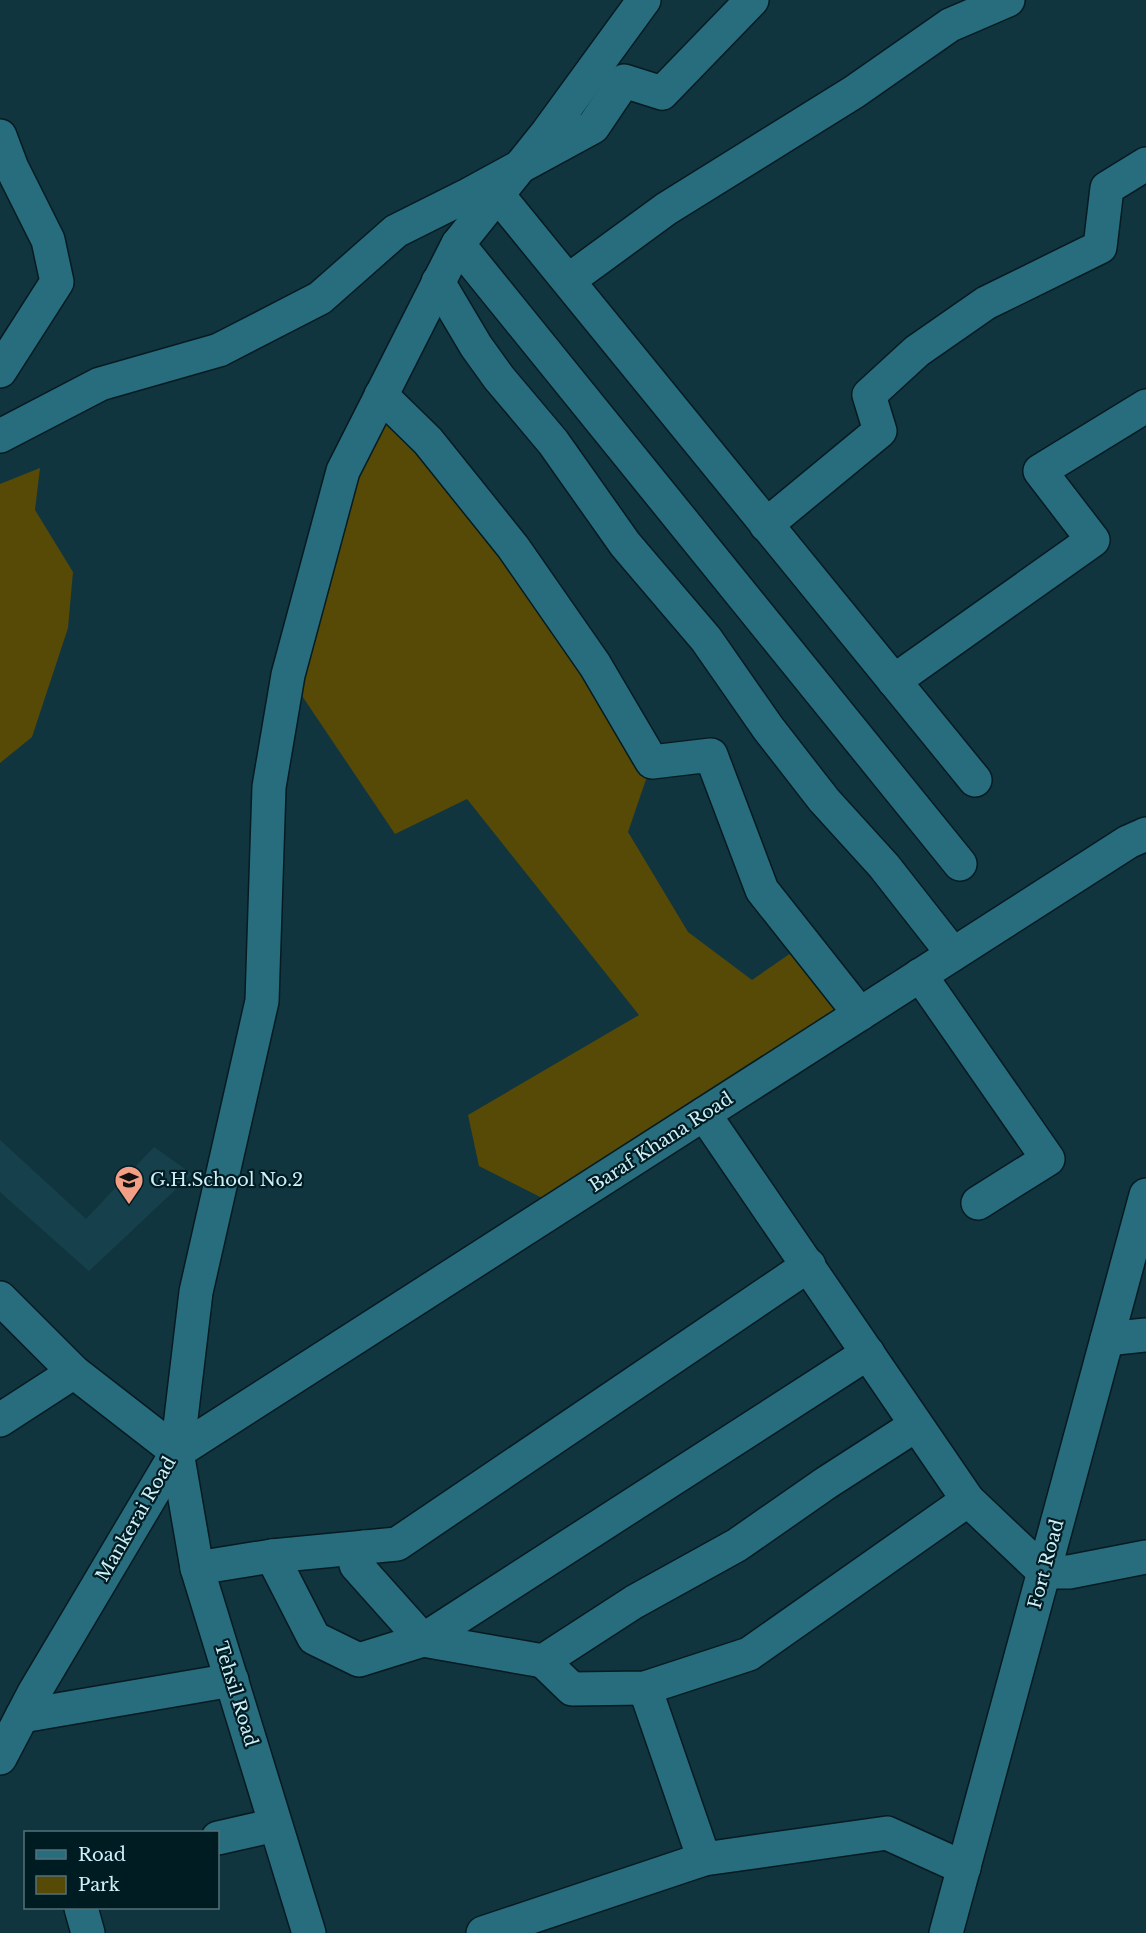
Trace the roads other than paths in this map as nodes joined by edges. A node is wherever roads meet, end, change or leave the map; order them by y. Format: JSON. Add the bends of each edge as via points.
{"nodes":[{"id":1,"x":634,"y":0,"type":"edge"},
{"id":2,"x":644,"y":0,"type":"edge"},
{"id":3,"x":752,"y":0,"type":"edge"},
{"id":4,"x":1008,"y":0,"type":"edge"},
{"id":5,"x":612,"y":44,"type":"junction"},
{"id":6,"x":0,"y":136,"type":"edge"},
{"id":7,"x":521,"y":164,"type":"junction"},
{"id":8,"x":1146,"y":164,"type":"edge"},
{"id":9,"x":10,"y":192,"type":"edge"},
{"id":10,"x":497,"y":194,"type":"junction"},
{"id":11,"x":458,"y":244,"type":"junction"},
{"id":12,"x":569,"y":280,"type":"junction"},
{"id":13,"x":438,"y":282,"type":"junction"},
{"id":14,"x":0,"y":371,"type":"edge"},
{"id":15,"x":381,"y":395,"type":"junction"},
{"id":16,"x":1146,"y":406,"type":"edge"},
{"id":17,"x":0,"y":436,"type":"edge"},
{"id":18,"x":766,"y":525,"type":"junction"},
{"id":19,"x":894,"y":681,"type":"junction"},
{"id":20,"x":975,"y":780,"type":"dead end"},
{"id":21,"x":1146,"y":834,"type":"edge"},
{"id":22,"x":960,"y":864,"type":"dead end"},
{"id":23,"x":953,"y":954,"type":"junction"},
{"id":24,"x":920,"y":975,"type":"junction"},
{"id":25,"x":860,"y":1014,"type":"junction"},
{"id":26,"x":704,"y":1114,"type":"junction"},
{"id":27,"x":1146,"y":1195,"type":"edge"},
{"id":28,"x":978,"y":1203,"type":"dead end"},
{"id":29,"x":809,"y":1265,"type":"junction"},
{"id":30,"x":0,"y":1298,"type":"edge"},
{"id":31,"x":1146,"y":1335,"type":"edge"},
{"id":32,"x":1107,"y":1339,"type":"junction"},
{"id":33,"x":868,"y":1353,"type":"junction"},
{"id":34,"x":74,"y":1372,"type":"junction"},
{"id":35,"x":0,"y":1420,"type":"edge"},
{"id":36,"x":916,"y":1425,"type":"junction"},
{"id":37,"x":177,"y":1452,"type":"junction"},
{"id":38,"x":968,"y":1500,"type":"junction"},
{"id":39,"x":364,"y":1547,"type":"junction"},
{"id":40,"x":272,"y":1556,"type":"junction"},
{"id":41,"x":1146,"y":1557,"type":"edge"},
{"id":42,"x":197,"y":1568,"type":"junction"},
{"id":43,"x":1044,"y":1572,"type":"junction"},
{"id":44,"x":423,"y":1640,"type":"junction"},
{"id":45,"x":543,"y":1661,"type":"junction"},
{"id":46,"x":232,"y":1680,"type":"junction"},
{"id":47,"x":645,"y":1688,"type":"junction"},
{"id":48,"x":22,"y":1716,"type":"junction"},
{"id":49,"x":0,"y":1758,"type":"edge"},
{"id":50,"x":276,"y":1825,"type":"junction"},
{"id":51,"x":219,"y":1838,"type":"edge"},
{"id":52,"x":704,"y":1859,"type":"junction"},
{"id":53,"x":964,"y":1868,"type":"junction"},
{"id":54,"x":81,"y":1909,"type":"edge"},
{"id":55,"x":88,"y":1933,"type":"edge"},
{"id":56,"x":309,"y":1933,"type":"edge"},
{"id":57,"x":483,"y":1933,"type":"edge"},
{"id":58,"x":946,"y":1933,"type":"edge"}],
"edges":[{"from":1,"to":5,"type":"street"},
{"from":2,"to":5,"type":"street"},
{"from":3,"to":7,"type":"street","via":[[662,93],[624,81],[592,127]]},
{"from":4,"to":12,"type":"street","via":[[950,25],[854,92],[666,209]]},
{"from":5,"to":7,"type":"street"},
{"from":6,"to":9,"type":"street"},
{"from":7,"to":10,"type":"street"},
{"from":7,"to":17,"type":"street","via":[[396,231],[320,298],[219,350],[100,384]]},
{"from":8,"to":18,"type":"street","via":[[1107,188],[1100,248],[986,303],[917,351],[869,395],[880,431]]},
{"from":9,"to":14,"type":"street","via":[[48,240],[57,282]]},
{"from":10,"to":11,"type":"street"},
{"from":10,"to":12,"type":"street"},
{"from":11,"to":13,"type":"street"},
{"from":11,"to":22,"type":"street"},
{"from":12,"to":18,"type":"street"},
{"from":13,"to":15,"type":"street"},
{"from":13,"to":23,"type":"street","via":[[476,346],[554,442],[625,544],[706,639],[824,800],[884,866]]},
{"from":15,"to":25,"type":"street","via":[[428,441],[513,547],[595,665],[652,762],[711,755],[762,890]]},
{"from":15,"to":37,"type":"street","via":[[343,471],[288,675],[269,787],[262,1001],[196,1292]]},
{"from":16,"to":19,"type":"street","via":[[1040,471],[1094,540]]},
{"from":18,"to":19,"type":"street"},
{"from":19,"to":20,"type":"street"},
{"from":21,"to":23,"type":"street","name":"Baraf Khana Road"},
{"from":23,"to":24,"type":"street","name":"Baraf Khana Road"},
{"from":24,"to":25,"type":"street","name":"Baraf Khana Road"},
{"from":24,"to":28,"type":"street","via":[[1048,1159]]},
{"from":25,"to":26,"type":"street","name":"Baraf Khana Road"},
{"from":26,"to":29,"type":"street"},
{"from":26,"to":37,"type":"street","name":"Baraf Khana Road"},
{"from":27,"to":32,"type":"street","name":"Fort Road"},
{"from":29,"to":33,"type":"street"},
{"from":29,"to":39,"type":"street","via":[[397,1544]]},
{"from":30,"to":34,"type":"street","name":"Mankerai Road"},
{"from":31,"to":32,"type":"street"},
{"from":32,"to":43,"type":"street","name":"Fort Road"},
{"from":33,"to":36,"type":"street"},
{"from":33,"to":44,"type":"street"},
{"from":34,"to":35,"type":"street"},
{"from":34,"to":37,"type":"street","name":"Mankerai Road"},
{"from":36,"to":38,"type":"street"},
{"from":36,"to":45,"type":"street","via":[[737,1545],[634,1602]]},
{"from":37,"to":42,"type":"street","name":"Tehsil Road"},
{"from":37,"to":48,"type":"street","name":"Mankerai Road"},
{"from":38,"to":43,"type":"street"},
{"from":38,"to":47,"type":"street","via":[[749,1654]]},
{"from":39,"to":40,"type":"street"},
{"from":39,"to":44,"type":"street","via":[[356,1565]]},
{"from":40,"to":42,"type":"street"},
{"from":40,"to":44,"type":"street","via":[[314,1638],[359,1660]]},
{"from":41,"to":43,"type":"street","via":[[1069,1572]]},
{"from":42,"to":46,"type":"street","name":"Tehsil Road"},
{"from":43,"to":53,"type":"street","name":"Fort Road"},
{"from":44,"to":45,"type":"street"},
{"from":45,"to":47,"type":"street","via":[[572,1689]]},
{"from":46,"to":48,"type":"street"},
{"from":46,"to":50,"type":"street","name":"Tehsil Road"},
{"from":47,"to":52,"type":"street"},
{"from":48,"to":49,"type":"street","name":"Mankerai Road"},
{"from":50,"to":51,"type":"street"},
{"from":50,"to":56,"type":"street","name":"Tehsil Road"},
{"from":52,"to":53,"type":"street","via":[[887,1833]]},
{"from":52,"to":57,"type":"street"},
{"from":53,"to":58,"type":"street","name":"Fort Road"},
{"from":54,"to":55,"type":"street"}]}
